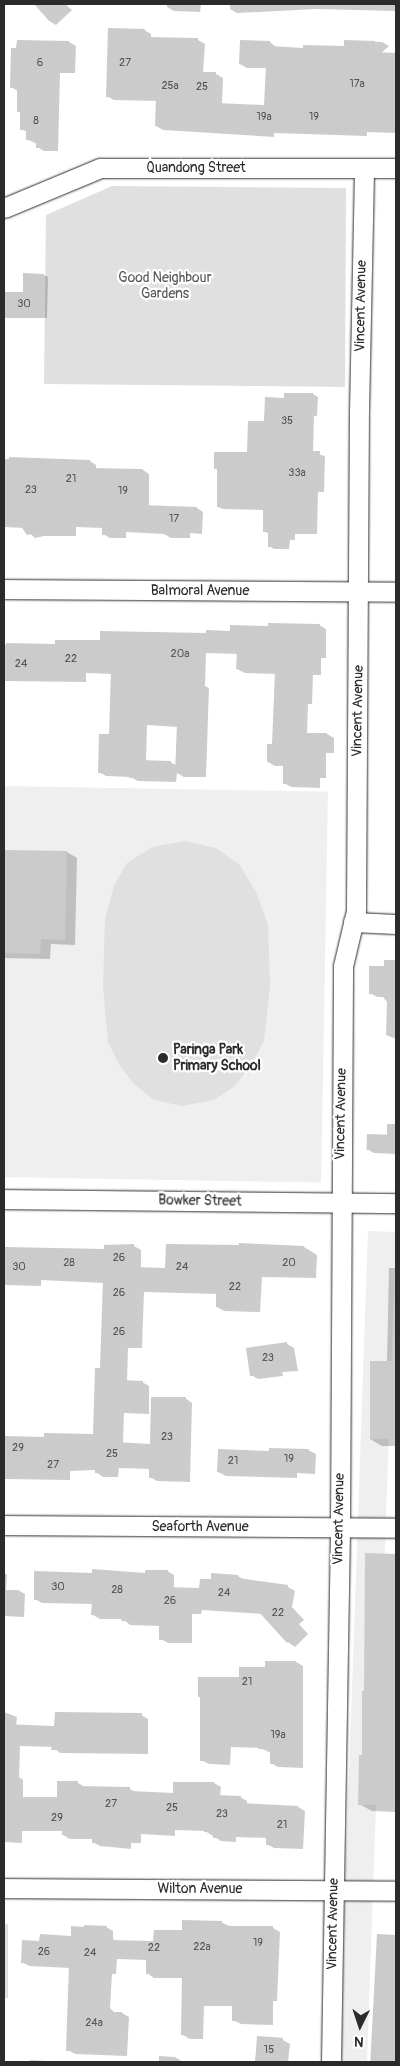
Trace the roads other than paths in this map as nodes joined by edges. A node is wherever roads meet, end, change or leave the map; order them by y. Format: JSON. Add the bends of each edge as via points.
{"nodes":[{"id":1,"x":364,"y":168,"type":"junction"},
{"id":2,"x":396,"y":168,"type":"edge"},
{"id":3,"x":4,"y":208,"type":"edge"},
{"id":4,"x":4,"y":590,"type":"edge"},
{"id":5,"x":360,"y":592,"type":"junction"},
{"id":6,"x":396,"y":592,"type":"edge"},
{"id":7,"x":353,"y":922,"type":"junction"},
{"id":8,"x":396,"y":924,"type":"edge"},
{"id":9,"x":4,"y":1200,"type":"edge"},
{"id":10,"x":340,"y":1203,"type":"junction"},
{"id":11,"x":396,"y":1203,"type":"edge"},
{"id":12,"x":4,"y":1526,"type":"edge"},
{"id":13,"x":340,"y":1528,"type":"junction"},
{"id":14,"x":396,"y":1528,"type":"edge"},
{"id":15,"x":4,"y":1888,"type":"edge"},
{"id":16,"x":333,"y":1890,"type":"junction"},
{"id":17,"x":396,"y":1891,"type":"edge"},
{"id":18,"x":331,"y":2062,"type":"edge"}],
"edges":[{"from":1,"to":2,"type":"street","name":"Quandong Street"},
{"from":1,"to":3,"type":"street","name":"Quandong Street","via":[[100,168]]},
{"from":1,"to":5,"type":"street","name":"Vincent Avenue","via":[[359,411]]},
{"from":4,"to":5,"type":"street","name":"Balmoral Avenue"},
{"from":5,"to":6,"type":"street","name":"Balmoral Avenue"},
{"from":5,"to":7,"type":"street","name":"Vincent Avenue","via":[[356,911]]},
{"from":7,"to":8,"type":"street"},
{"from":7,"to":10,"type":"street","name":"Vincent Avenue","via":[[343,966]]},
{"from":9,"to":10,"type":"street","name":"Bowker Street"},
{"from":10,"to":11,"type":"street","name":"Bowker Street"},
{"from":10,"to":13,"type":"street","name":"Vincent Avenue"},
{"from":12,"to":13,"type":"street","name":"Seaforth Avenue"},
{"from":13,"to":14,"type":"street","name":"Seaforth Avenue"},
{"from":13,"to":16,"type":"street","name":"Vincent Avenue"},
{"from":15,"to":16,"type":"street","name":"Wilton Avenue"},
{"from":16,"to":17,"type":"street","name":"Wilton Avenue"},
{"from":16,"to":18,"type":"street","name":"Vincent Avenue"}]}
